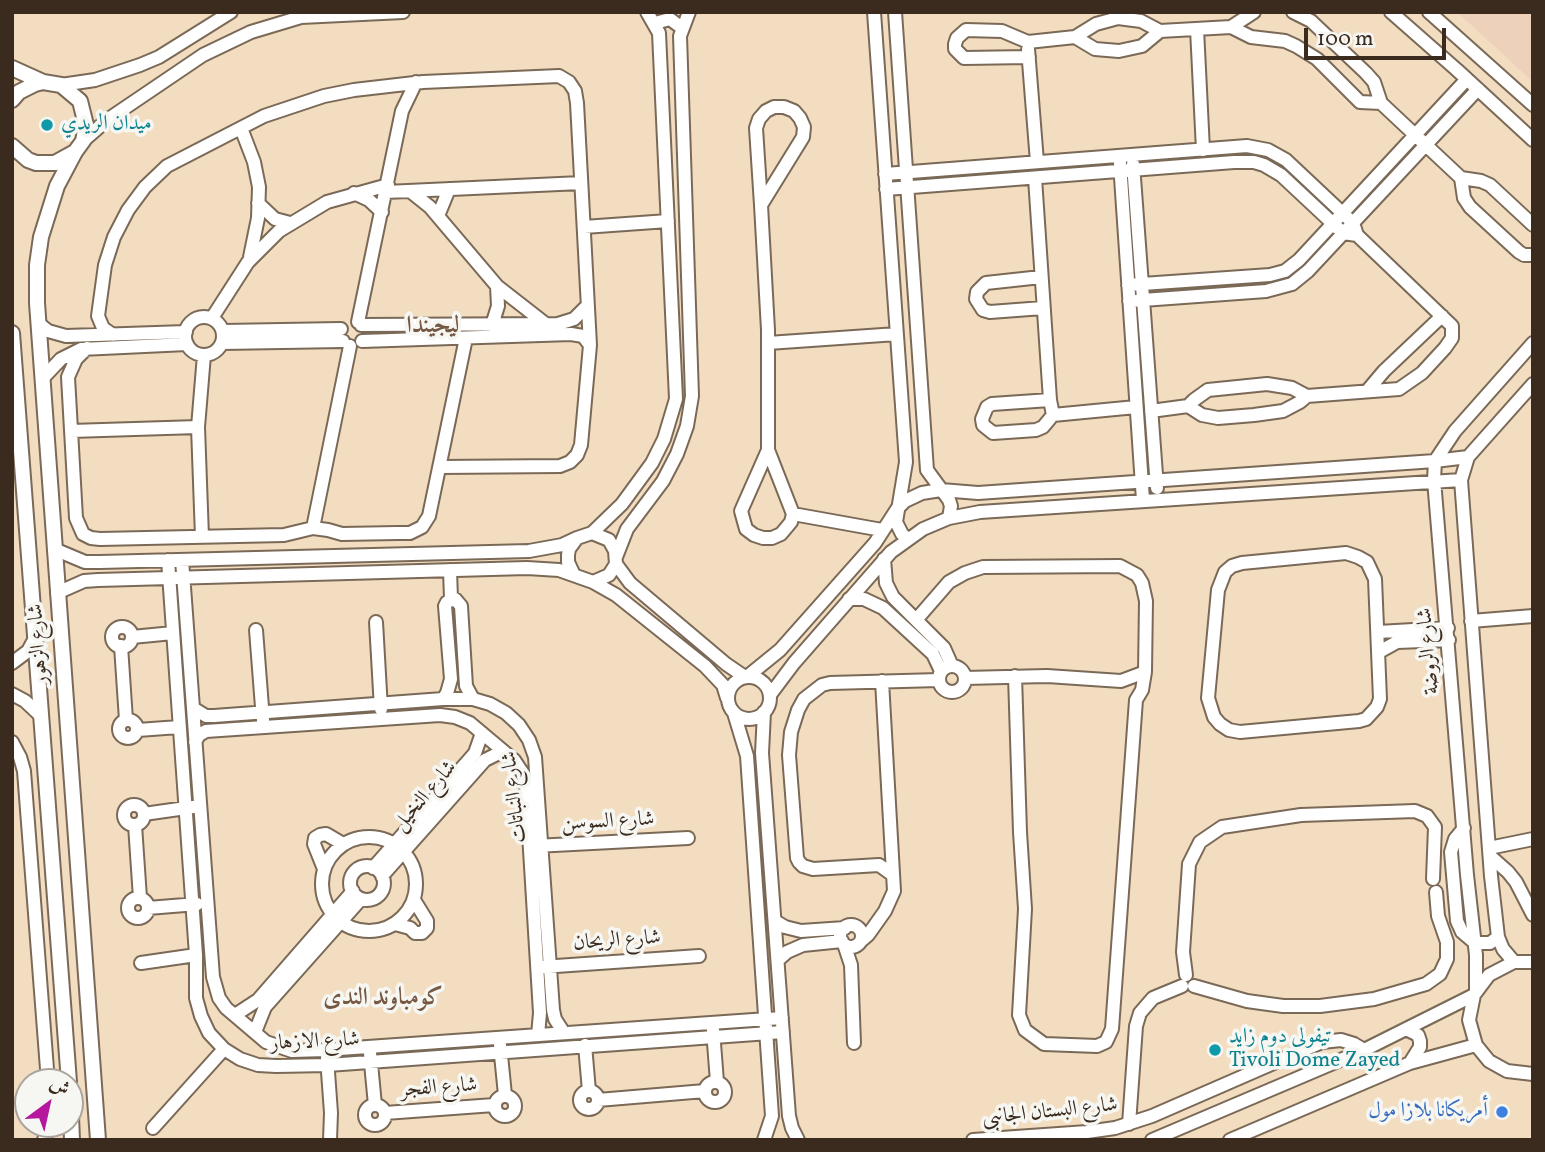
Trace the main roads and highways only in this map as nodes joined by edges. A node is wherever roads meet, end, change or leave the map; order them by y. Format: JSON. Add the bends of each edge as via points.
{"nodes":[{"id":1,"x":12,"y":68,"type":"edge"},
{"id":2,"x":44,"y":82,"type":"junction"},
{"id":3,"x":12,"y":100,"type":"edge"},
{"id":4,"x":12,"y":146,"type":"edge"},
{"id":5,"x":79,"y":146,"type":"junction"},
{"id":6,"x":12,"y":333,"type":"edge"},
{"id":7,"x":46,"y":429,"type":"junction"},
{"id":8,"x":18,"y":433,"type":"junction"},
{"id":9,"x":78,"y":871,"type":"junction"},
{"id":10,"x":52,"y":873,"type":"junction"},
{"id":11,"x":68,"y":1068,"type":"edge"},
{"id":12,"x":98,"y":1140,"type":"edge"}],
"edges":[{"from":1,"to":2,"type":"main road"},
{"from":2,"to":3,"type":"main road","via":[[27,87]]},
{"from":2,"to":5,"type":"main road","via":[[61,85],[84,108],[86,125]]},
{"from":4,"to":5,"type":"main road","via":[[28,160],[46,164],[63,160]]},
{"from":5,"to":7,"type":"main road","name":"شارع الزهور","via":[[57,186],[37,265]]},
{"from":6,"to":8,"type":"main road","name":"شارع الزهور"},
{"from":7,"to":8,"type":"main road","via":[[31,425]]},
{"from":7,"to":9,"type":"main road","name":"شارع الزهور"},
{"from":8,"to":10,"type":"main road","name":"شارع الزهور"},
{"from":9,"to":10,"type":"main road","via":[[65,878]]},
{"from":9,"to":12,"type":"main road","name":"شارع الزهور"},
{"from":10,"to":11,"type":"main road","name":"شارع الزهور"}]}
